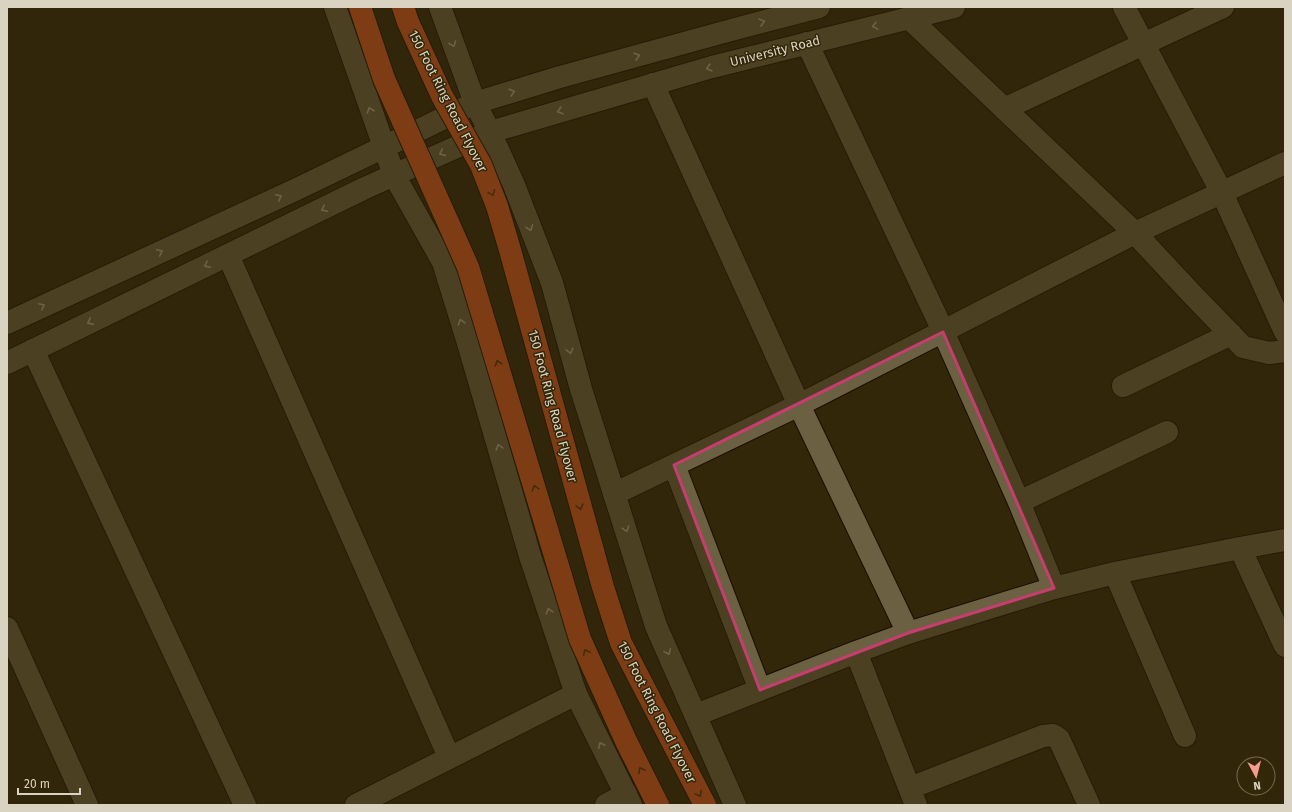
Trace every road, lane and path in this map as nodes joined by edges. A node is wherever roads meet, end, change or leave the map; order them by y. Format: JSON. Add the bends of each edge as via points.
{"nodes":[{"id":1,"x":334,"y":7,"type":"edge"},
{"id":2,"x":360,"y":7,"type":"edge"},
{"id":3,"x":403,"y":7,"type":"edge"},
{"id":4,"x":440,"y":7,"type":"edge"},
{"id":5,"x":819,"y":7,"type":"edge"},
{"id":6,"x":954,"y":7,"type":"edge"},
{"id":7,"x":1124,"y":7,"type":"edge"},
{"id":8,"x":1223,"y":7,"type":"edge"},
{"id":9,"x":909,"y":18,"type":"junction"},
{"id":10,"x":807,"y":43,"type":"junction"},
{"id":11,"x":1143,"y":44,"type":"junction"},
{"id":12,"x":653,"y":84,"type":"junction"},
{"id":13,"x":474,"y":103,"type":"junction"},
{"id":14,"x":1004,"y":109,"type":"junction"},
{"id":15,"x":490,"y":132,"type":"junction"},
{"id":16,"x":383,"y":146,"type":"junction"},
{"id":17,"x":1285,"y":163,"type":"edge"},
{"id":18,"x":394,"y":175,"type":"junction"},
{"id":19,"x":1222,"y":193,"type":"junction"},
{"id":20,"x":1135,"y":233,"type":"junction"},
{"id":21,"x":228,"y":255,"type":"junction"},
{"id":22,"x":7,"y":322,"type":"edge"},
{"id":23,"x":943,"y":332,"type":"junction"},
{"id":24,"x":1285,"y":332,"type":"edge"},
{"id":25,"x":1231,"y":334,"type":"junction"},
{"id":26,"x":33,"y":350,"type":"junction"},
{"id":27,"x":1285,"y":351,"type":"edge"},
{"id":28,"x":7,"y":363,"type":"edge"},
{"id":29,"x":1123,"y":386,"type":"dead end"},
{"id":30,"x":799,"y":404,"type":"junction"},
{"id":31,"x":1167,"y":432,"type":"dead end"},
{"id":32,"x":674,"y":465,"type":"junction"},
{"id":33,"x":614,"y":494,"type":"junction"},
{"id":34,"x":1019,"y":502,"type":"junction"},
{"id":35,"x":1285,"y":540,"type":"edge"},
{"id":36,"x":1240,"y":548,"type":"junction"},
{"id":37,"x":1115,"y":573,"type":"junction"},
{"id":38,"x":1054,"y":588,"type":"junction"},
{"id":39,"x":7,"y":628,"type":"edge"},
{"id":40,"x":908,"y":633,"type":"junction"},
{"id":41,"x":1285,"y":646,"type":"edge"},
{"id":42,"x":856,"y":652,"type":"junction"},
{"id":43,"x":760,"y":690,"type":"junction"},
{"id":44,"x":576,"y":694,"type":"junction"},
{"id":45,"x":696,"y":715,"type":"junction"},
{"id":46,"x":1185,"y":736,"type":"dead end"},
{"id":47,"x":450,"y":757,"type":"junction"},
{"id":48,"x":913,"y":797,"type":"edge"},
{"id":49,"x":628,"y":800,"type":"edge"},
{"id":50,"x":86,"y":805,"type":"edge"},
{"id":51,"x":245,"y":805,"type":"edge"},
{"id":52,"x":356,"y":805,"type":"edge"},
{"id":53,"x":606,"y":805,"type":"edge"},
{"id":54,"x":658,"y":805,"type":"edge"},
{"id":55,"x":705,"y":805,"type":"edge"},
{"id":56,"x":735,"y":805,"type":"edge"},
{"id":57,"x":1089,"y":805,"type":"edge"}],
"edges":[{"from":16,"to":1,"type":"street","one_way":true},
{"from":54,"to":2,"type":"highway","one_way":true,"bridge":true,"via":[[580,639],[468,267],[384,79]]},
{"from":3,"to":55,"type":"highway","name":"150 Foot Ring Road Flyover","one_way":true,"bridge":true,"via":[[442,96],[481,165],[497,206],[603,588],[621,643]]},
{"from":4,"to":13,"type":"street","one_way":true},
{"from":13,"to":5,"type":"street","one_way":true},
{"from":6,"to":9,"type":"street","name":"University Road"},
{"from":7,"to":11,"type":"street"},
{"from":8,"to":11,"type":"street"},
{"from":9,"to":10,"type":"street","name":"University Road","one_way":true},
{"from":9,"to":14,"type":"street"},
{"from":10,"to":12,"type":"street","name":"University Road","one_way":true},
{"from":10,"to":23,"type":"street"},
{"from":11,"to":14,"type":"street"},
{"from":11,"to":19,"type":"street"},
{"from":12,"to":15,"type":"street","name":"University Road","one_way":true},
{"from":12,"to":30,"type":"street"},
{"from":13,"to":15,"type":"street"},
{"from":13,"to":16,"type":"street"},
{"from":14,"to":20,"type":"street"},
{"from":15,"to":18,"type":"street","name":"University Road","one_way":true},
{"from":15,"to":33,"type":"street","one_way":true,"via":[[514,185],[552,284]]},
{"from":16,"to":18,"type":"street"},
{"from":22,"to":16,"type":"street","one_way":true,"via":[[297,189]]},
{"from":17,"to":19,"type":"street"},
{"from":18,"to":21,"type":"street","name":"University Road","one_way":true},
{"from":44,"to":18,"type":"street","one_way":true,"via":[[530,556],[443,262]]},
{"from":19,"to":20,"type":"street"},
{"from":19,"to":24,"type":"street"},
{"from":20,"to":23,"type":"street"},
{"from":20,"to":25,"type":"street"},
{"from":21,"to":26,"type":"street","name":"University Road","one_way":true},
{"from":21,"to":47,"type":"street"},
{"from":23,"to":30,"type":"street"},
{"from":23,"to":34,"type":"street"},
{"from":25,"to":27,"type":"street","via":[[1243,347],[1269,353]]},
{"from":25,"to":29,"type":"street"},
{"from":26,"to":28,"type":"street","name":"University Road"},
{"from":26,"to":51,"type":"street"},
{"from":30,"to":32,"type":"street"},
{"from":30,"to":40,"type":"street"},
{"from":31,"to":34,"type":"street"},
{"from":32,"to":33,"type":"street"},
{"from":32,"to":43,"type":"street"},
{"from":33,"to":45,"type":"street","one_way":true,"via":[[656,626]]},
{"from":34,"to":38,"type":"street"},
{"from":35,"to":36,"type":"street"},
{"from":36,"to":37,"type":"street"},
{"from":36,"to":41,"type":"street"},
{"from":37,"to":38,"type":"street"},
{"from":37,"to":46,"type":"street"},
{"from":38,"to":40,"type":"street"},
{"from":39,"to":50,"type":"street"},
{"from":40,"to":42,"type":"street"},
{"from":42,"to":43,"type":"street"},
{"from":42,"to":48,"type":"street"},
{"from":43,"to":45,"type":"street"},
{"from":44,"to":47,"type":"street"},
{"from":49,"to":44,"type":"street","one_way":true},
{"from":45,"to":56,"type":"street"},
{"from":47,"to":52,"type":"street"},
{"from":48,"to":57,"type":"street","via":[[1043,736],[1053,735],[1059,738]]},
{"from":49,"to":53,"type":"street"}]}
